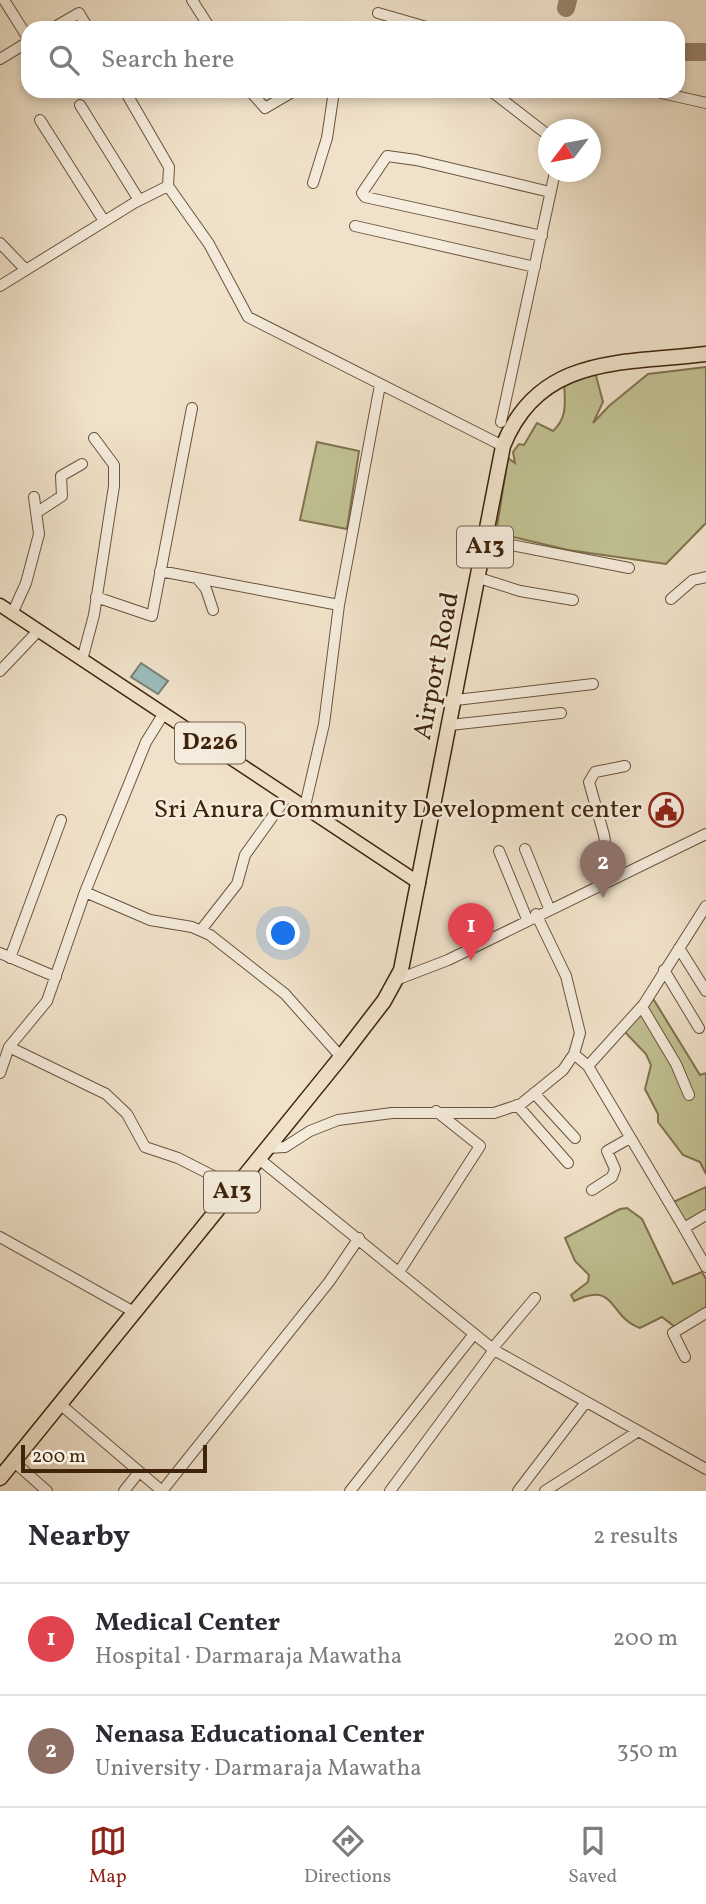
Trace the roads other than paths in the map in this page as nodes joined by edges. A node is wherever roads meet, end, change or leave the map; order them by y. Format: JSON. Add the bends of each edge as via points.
{"nodes":[{"id":1,"x":4,"y":0,"type":"edge"},
{"id":2,"x":192,"y":0,"type":"edge"},
{"id":3,"x":378,"y":13,"type":"dead end"},
{"id":4,"x":65,"y":21,"type":"edge"},
{"id":5,"x":84,"y":21,"type":"edge"},
{"id":6,"x":206,"y":21,"type":"edge"},
{"id":7,"x":406,"y":21,"type":"edge"},
{"id":8,"x":21,"y":28,"type":"edge"},
{"id":9,"x":21,"y":45,"type":"edge"},
{"id":10,"x":0,"y":59,"type":"edge"},
{"id":11,"x":129,"y":98,"type":"edge"},
{"id":12,"x":256,"y":98,"type":"edge"},
{"id":13,"x":282,"y":98,"type":"edge"},
{"id":14,"x":333,"y":98,"type":"edge"},
{"id":15,"x":500,"y":98,"type":"edge"},
{"id":16,"x":684,"y":98,"type":"edge"},
{"id":17,"x":706,"y":103,"type":"edge"},
{"id":18,"x":80,"y":105,"type":"dead end"},
{"id":19,"x":40,"y":120,"type":"dead end"},
{"id":20,"x":538,"y":127,"type":"edge"},
{"id":21,"x":552,"y":182,"type":"edge"},
{"id":22,"x":313,"y":183,"type":"dead end"},
{"id":23,"x":168,"y":186,"type":"junction"},
{"id":24,"x":550,"y":192,"type":"junction"},
{"id":25,"x":139,"y":201,"type":"junction"},
{"id":26,"x":104,"y":221,"type":"junction"},
{"id":27,"x":355,"y":226,"type":"dead end"},
{"id":28,"x":542,"y":236,"type":"junction"},
{"id":29,"x":0,"y":243,"type":"edge"},
{"id":30,"x":535,"y":267,"type":"junction"},
{"id":31,"x":26,"y":270,"type":"junction"},
{"id":32,"x":0,"y":286,"type":"edge"},
{"id":33,"x":706,"y":354,"type":"edge"},
{"id":34,"x":380,"y":385,"type":"junction"},
{"id":35,"x":192,"y":408,"type":"dead end"},
{"id":36,"x":500,"y":422,"type":"dead end"},
{"id":37,"x":94,"y":438,"type":"dead end"},
{"id":38,"x":503,"y":446,"type":"junction"},
{"id":39,"x":82,"y":464,"type":"dead end"},
{"id":40,"x":34,"y":497,"type":"dead end"},
{"id":41,"x":36,"y":513,"type":"junction"},
{"id":42,"x":486,"y":540,"type":"junction"},
{"id":43,"x":629,"y":568,"type":"dead end"},
{"id":44,"x":160,"y":571,"type":"junction"},
{"id":45,"x":706,"y":577,"type":"edge"},
{"id":46,"x":197,"y":578,"type":"junction"},
{"id":47,"x":478,"y":578,"type":"junction"},
{"id":48,"x":96,"y":597,"type":"junction"},
{"id":49,"x":671,"y":599,"type":"dead end"},
{"id":50,"x":573,"y":600,"type":"dead end"},
{"id":51,"x":0,"y":605,"type":"edge"},
{"id":52,"x":340,"y":606,"type":"junction"},
{"id":53,"x":213,"y":610,"type":"dead end"},
{"id":54,"x":12,"y":614,"type":"junction"},
{"id":55,"x":38,"y":631,"type":"junction"},
{"id":56,"x":82,"y":660,"type":"junction"},
{"id":57,"x":0,"y":671,"type":"edge"},
{"id":58,"x":593,"y":684,"type":"dead end"},
{"id":59,"x":456,"y":700,"type":"junction"},
{"id":60,"x":164,"y":713,"type":"junction"},
{"id":61,"x":561,"y":713,"type":"dead end"},
{"id":62,"x":450,"y":725,"type":"junction"},
{"id":63,"x":625,"y":766,"type":"dead end"},
{"id":64,"x":288,"y":795,"type":"junction"},
{"id":65,"x":304,"y":806,"type":"junction"},
{"id":66,"x":61,"y":820,"type":"dead end"},
{"id":67,"x":706,"y":834,"type":"edge"},
{"id":68,"x":525,"y":849,"type":"dead end"},
{"id":69,"x":499,"y":851,"type":"dead end"},
{"id":70,"x":611,"y":878,"type":"junction"},
{"id":71,"x":419,"y":883,"type":"junction"},
{"id":72,"x":85,"y":892,"type":"junction"},
{"id":73,"x":706,"y":905,"type":"edge"},
{"id":74,"x":549,"y":908,"type":"junction"},
{"id":75,"x":532,"y":917,"type":"junction"},
{"id":76,"x":201,"y":930,"type":"junction"},
{"id":77,"x":679,"y":948,"type":"junction"},
{"id":78,"x":0,"y":953,"type":"edge"},
{"id":79,"x":10,"y":958,"type":"junction"},
{"id":80,"x":664,"y":970,"type":"junction"},
{"id":81,"x":56,"y":978,"type":"junction"},
{"id":82,"x":396,"y":980,"type":"junction"},
{"id":83,"x":706,"y":991,"type":"edge"},
{"id":84,"x":642,"y":1006,"type":"junction"},
{"id":85,"x":699,"y":1028,"type":"dead end"},
{"id":86,"x":9,"y":1047,"type":"junction"},
{"id":87,"x":574,"y":1054,"type":"junction"},
{"id":88,"x":341,"y":1057,"type":"junction"},
{"id":89,"x":588,"y":1066,"type":"junction"},
{"id":90,"x":0,"y":1073,"type":"edge"},
{"id":91,"x":534,"y":1093,"type":"junction"},
{"id":92,"x":689,"y":1095,"type":"dead end"},
{"id":93,"x":517,"y":1105,"type":"junction"},
{"id":94,"x":436,"y":1111,"type":"junction"},
{"id":95,"x":575,"y":1138,"type":"dead end"},
{"id":96,"x":630,"y":1138,"type":"junction"},
{"id":97,"x":263,"y":1153,"type":"junction"},
{"id":98,"x":568,"y":1163,"type":"dead end"},
{"id":99,"x":235,"y":1187,"type":"junction"},
{"id":100,"x":592,"y":1190,"type":"dead end"},
{"id":101,"x":706,"y":1215,"type":"edge"},
{"id":102,"x":684,"y":1228,"type":"junction"},
{"id":103,"x":0,"y":1237,"type":"edge"},
{"id":104,"x":359,"y":1238,"type":"junction"},
{"id":105,"x":706,"y":1267,"type":"edge"},
{"id":106,"x":399,"y":1272,"type":"junction"},
{"id":107,"x":536,"y":1298,"type":"dead end"},
{"id":108,"x":134,"y":1312,"type":"junction"},
{"id":109,"x":706,"y":1312,"type":"edge"},
{"id":110,"x":474,"y":1334,"type":"junction"},
{"id":111,"x":493,"y":1349,"type":"junction"},
{"id":112,"x":685,"y":1357,"type":"dead end"},
{"id":113,"x":586,"y":1402,"type":"junction"},
{"id":114,"x":60,"y":1404,"type":"junction"},
{"id":115,"x":637,"y":1432,"type":"junction"},
{"id":116,"x":5,"y":1468,"type":"edge"},
{"id":117,"x":706,"y":1469,"type":"edge"},
{"id":118,"x":139,"y":1472,"type":"junction"},
{"id":119,"x":47,"y":1491,"type":"edge"},
{"id":120,"x":124,"y":1491,"type":"edge"},
{"id":121,"x":162,"y":1491,"type":"edge"},
{"id":122,"x":350,"y":1491,"type":"edge"},
{"id":123,"x":390,"y":1491,"type":"edge"},
{"id":124,"x":518,"y":1491,"type":"edge"},
{"id":125,"x":545,"y":1491,"type":"edge"}],
"edges":[{"from":1,"to":8,"type":"street"},
{"from":2,"to":6,"type":"street"},
{"from":3,"to":7,"type":"street"},
{"from":4,"to":5,"type":"street","via":[[79,13]]},
{"from":9,"to":10,"type":"street"},
{"from":11,"to":23,"type":"street","via":[[169,167]]},
{"from":12,"to":13,"type":"street","via":[[265,108]]},
{"from":14,"to":22,"type":"street"},
{"from":15,"to":20,"type":"street"},
{"from":16,"to":17,"type":"street"},
{"from":18,"to":25,"type":"street"},
{"from":19,"to":26,"type":"street"},
{"from":21,"to":24,"type":"street"},
{"from":23,"to":25,"type":"street"},
{"from":23,"to":34,"type":"street","via":[[209,244],[248,317]]},
{"from":24,"to":28,"type":"street"},
{"from":24,"to":28,"type":"street","via":[[387,156],[362,192],[365,197]]},
{"from":25,"to":26,"type":"street"},
{"from":26,"to":31,"type":"street"},
{"from":27,"to":30,"type":"street"},
{"from":28,"to":30,"type":"street"},
{"from":29,"to":31,"type":"street"},
{"from":30,"to":36,"type":"street"},
{"from":31,"to":32,"type":"street"},
{"from":33,"to":38,"type":"highway","name":"Airport Road","number":"A13","via":[[605,365],[563,377],[526,405]]},
{"from":34,"to":38,"type":"street"},
{"from":34,"to":52,"type":"street"},
{"from":35,"to":44,"type":"street"},
{"from":37,"to":48,"type":"street","via":[[114,465]]},
{"from":38,"to":42,"type":"highway","name":"Airport Road","number":"A13"},
{"from":39,"to":41,"type":"street","via":[[61,476],[62,496]]},
{"from":40,"to":41,"type":"street"},
{"from":41,"to":54,"type":"street","via":[[39,534]]},
{"from":42,"to":43,"type":"street"},
{"from":42,"to":47,"type":"highway","name":"Airport Road","number":"A13"},
{"from":44,"to":46,"type":"street"},
{"from":44,"to":48,"type":"street","via":[[152,616]]},
{"from":45,"to":49,"type":"street","via":[[693,580]]},
{"from":46,"to":52,"type":"street"},
{"from":46,"to":53,"type":"street"},
{"from":47,"to":50,"type":"street"},
{"from":47,"to":59,"type":"highway","name":"Airport Road","number":"A13"},
{"from":48,"to":56,"type":"street"},
{"from":51,"to":54,"type":"main road","number":"D226"},
{"from":52,"to":65,"type":"street","via":[[324,724]]},
{"from":54,"to":55,"type":"main road","number":"D226"},
{"from":55,"to":56,"type":"main road","number":"D226"},
{"from":55,"to":57,"type":"street"},
{"from":56,"to":60,"type":"main road","number":"D226"},
{"from":58,"to":59,"type":"street"},
{"from":59,"to":62,"type":"highway","name":"Airport Road","number":"A13"},
{"from":60,"to":64,"type":"main road","number":"D226"},
{"from":60,"to":72,"type":"street","via":[[146,742]]},
{"from":61,"to":62,"type":"street"},
{"from":62,"to":71,"type":"highway","name":"Airport Road","number":"A13"},
{"from":63,"to":70,"type":"street","via":[[595,772],[589,782]]},
{"from":64,"to":65,"type":"main road","number":"D226"},
{"from":64,"to":76,"type":"street","via":[[245,855],[237,884]]},
{"from":65,"to":71,"type":"main road","number":"D226"},
{"from":66,"to":79,"type":"street"},
{"from":67,"to":70,"type":"street"},
{"from":68,"to":74,"type":"street"},
{"from":69,"to":75,"type":"street"},
{"from":70,"to":74,"type":"street"},
{"from":71,"to":82,"type":"highway","number":"A13"},
{"from":72,"to":76,"type":"street","via":[[150,920]]},
{"from":72,"to":81,"type":"street"},
{"from":73,"to":77,"type":"street"},
{"from":74,"to":75,"type":"street"},
{"from":75,"to":82,"type":"street","via":[[448,960]]},
{"from":75,"to":87,"type":"street","via":[[565,976],[575,1008],[580,1032]]},
{"from":76,"to":88,"type":"street","via":[[285,994]]},
{"from":77,"to":80,"type":"street"},
{"from":77,"to":83,"type":"street"},
{"from":78,"to":79,"type":"street"},
{"from":79,"to":81,"type":"street"},
{"from":80,"to":84,"type":"street"},
{"from":80,"to":85,"type":"street"},
{"from":81,"to":86,"type":"street","via":[[43,1009]]},
{"from":82,"to":88,"type":"highway","number":"A13"},
{"from":84,"to":89,"type":"street"},
{"from":84,"to":92,"type":"street"},
{"from":86,"to":90,"type":"street"},
{"from":86,"to":99,"type":"street","via":[[106,1094],[127,1114],[145,1147]]},
{"from":87,"to":89,"type":"street"},
{"from":87,"to":91,"type":"street","via":[[564,1070]]},
{"from":88,"to":97,"type":"highway","number":"A13"},
{"from":89,"to":96,"type":"street"},
{"from":91,"to":93,"type":"street"},
{"from":91,"to":95,"type":"street"},
{"from":93,"to":94,"type":"street","via":[[494,1113]]},
{"from":93,"to":98,"type":"street"},
{"from":94,"to":97,"type":"street","via":[[338,1120]]},
{"from":94,"to":106,"type":"street","via":[[480,1146]]},
{"from":96,"to":100,"type":"street","via":[[607,1151],[615,1169],[612,1177]]},
{"from":96,"to":102,"type":"street"},
{"from":97,"to":99,"type":"highway","number":"A13"},
{"from":97,"to":104,"type":"street"},
{"from":99,"to":108,"type":"highway","number":"A13"},
{"from":101,"to":102,"type":"street"},
{"from":102,"to":105,"type":"street"},
{"from":103,"to":108,"type":"street"},
{"from":104,"to":106,"type":"street"},
{"from":104,"to":121,"type":"street"},
{"from":106,"to":110,"type":"street"},
{"from":107,"to":111,"type":"street"},
{"from":108,"to":114,"type":"highway","number":"A13"},
{"from":109,"to":112,"type":"street","via":[[673,1333]]},
{"from":110,"to":111,"type":"street"},
{"from":110,"to":122,"type":"street"},
{"from":111,"to":113,"type":"street"},
{"from":111,"to":123,"type":"street"},
{"from":113,"to":115,"type":"street"},
{"from":113,"to":124,"type":"street"},
{"from":114,"to":116,"type":"highway","number":"A13"},
{"from":114,"to":118,"type":"street"},
{"from":115,"to":117,"type":"street"},
{"from":115,"to":125,"type":"street"},
{"from":116,"to":119,"type":"street"},
{"from":118,"to":120,"type":"street"},
{"from":118,"to":121,"type":"street"}]}
